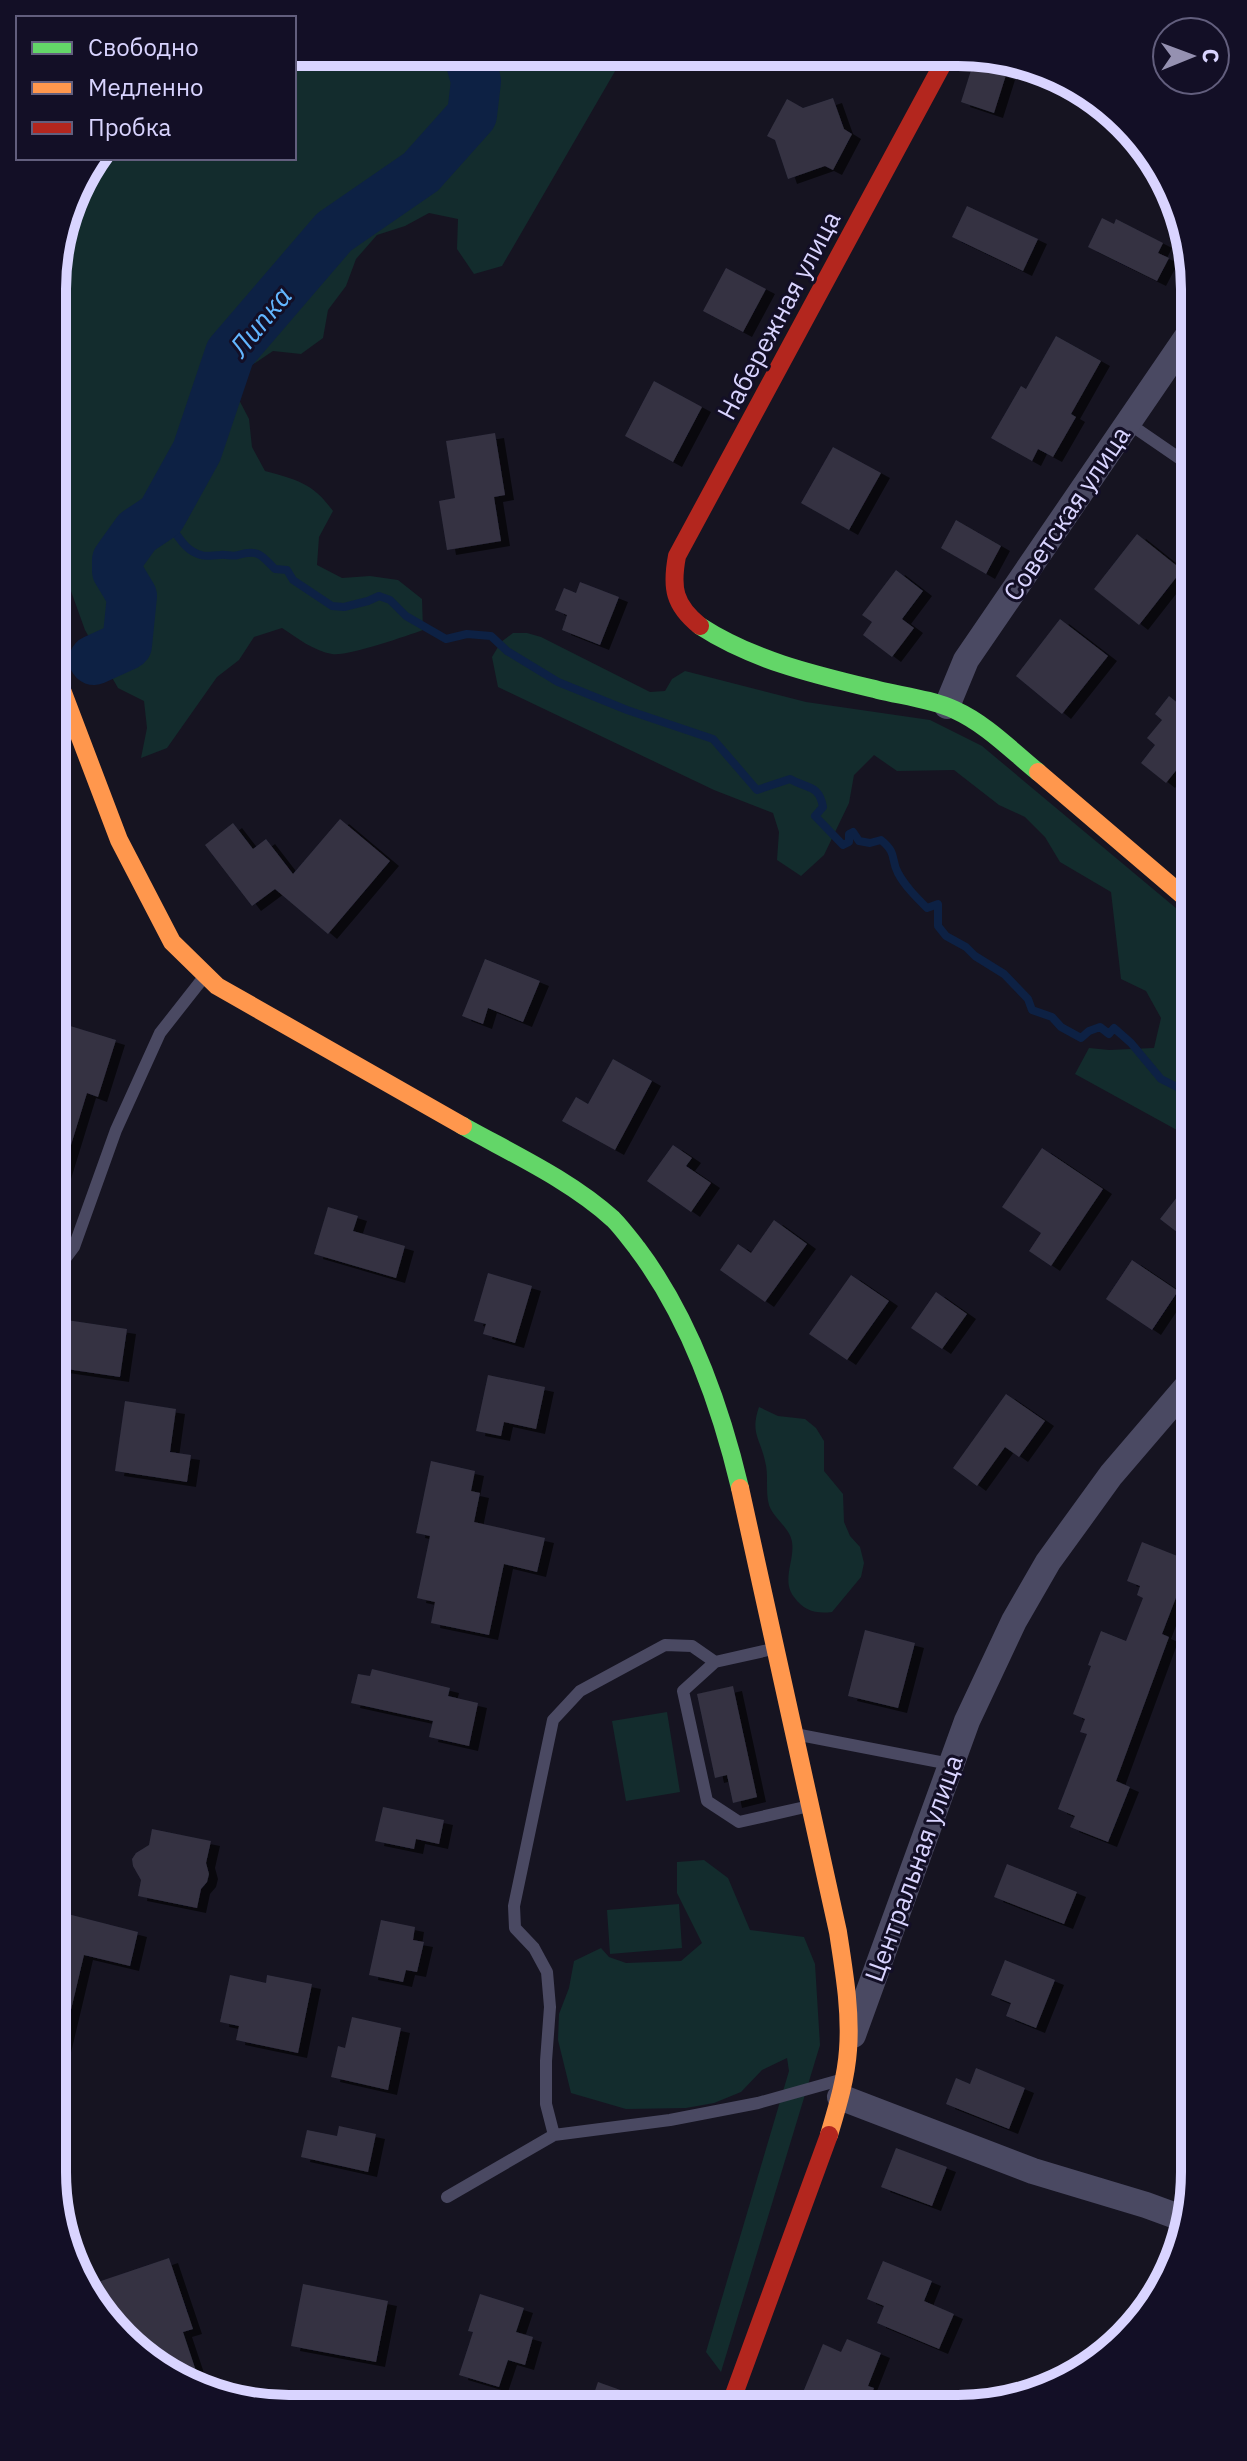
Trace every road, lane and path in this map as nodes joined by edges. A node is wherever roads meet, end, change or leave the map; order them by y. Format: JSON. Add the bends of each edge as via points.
{"nodes":[{"id":1,"x":942,"y":66,"type":"edge"},
{"id":2,"x":1181,"y":345,"type":"edge"},
{"id":3,"x":1128,"y":423,"type":"junction"},
{"id":4,"x":1181,"y":459,"type":"edge"},
{"id":5,"x":66,"y":701,"type":"edge"},
{"id":6,"x":947,"y":706,"type":"junction"},
{"id":7,"x":1181,"y":894,"type":"edge"},
{"id":8,"x":205,"y":975,"type":"junction"},
{"id":9,"x":66,"y":1258,"type":"edge"},
{"id":10,"x":1181,"y":1393,"type":"edge"},
{"id":11,"x":776,"y":1648,"type":"junction"},
{"id":12,"x":715,"y":1662,"type":"junction"},
{"id":13,"x":795,"y":1734,"type":"junction"},
{"id":14,"x":950,"y":1764,"type":"junction"},
{"id":15,"x":810,"y":1806,"type":"junction"},
{"id":16,"x":848,"y":2049,"type":"junction"},
{"id":17,"x":842,"y":2088,"type":"junction"},
{"id":18,"x":554,"y":2135,"type":"junction"},
{"id":19,"x":447,"y":2197,"type":"dead end"},
{"id":20,"x":1177,"y":2216,"type":"edge"},
{"id":21,"x":734,"y":2395,"type":"edge"}],
"edges":[{"from":1,"to":6,"type":"street","name":"Набережная улица","via":[[677,556],[672,583],[679,604],[695,624],[764,660]]},
{"from":2,"to":3,"type":"street","name":"Советская улица"},
{"from":3,"to":4,"type":"lane"},
{"from":3,"to":6,"type":"street","name":"Советская улица","via":[[966,660]]},
{"from":5,"to":8,"type":"street","via":[[119,840],[149,901],[172,942]]},
{"from":6,"to":7,"type":"street","via":[[981,724]]},
{"from":8,"to":9,"type":"lane","via":[[160,1033]]},
{"from":8,"to":11,"type":"street","via":[[578,1191],[617,1223],[646,1258],[687,1331],[720,1414]]},
{"from":10,"to":14,"type":"street","name":"Центральная улица","via":[[1111,1475],[1048,1562],[980,1689]]},
{"from":11,"to":12,"type":"lane"},
{"from":11,"to":13,"type":"street"},
{"from":12,"to":15,"type":"lane","via":[[683,1691],[707,1801],[739,1822]]},
{"from":12,"to":18,"type":"lane","via":[[692,1646],[665,1645],[580,1691],[553,1720],[514,1906],[515,1928],[547,1972],[546,2104]]},
{"from":13,"to":14,"type":"lane"},
{"from":13,"to":15,"type":"street"},
{"from":14,"to":16,"type":"street","name":"Центральная улица"},
{"from":15,"to":16,"type":"street","via":[[840,1947]]},
{"from":16,"to":17,"type":"street","name":"Центральная улица"},
{"from":17,"to":18,"type":"lane"},
{"from":17,"to":20,"type":"street","via":[[1033,2171]]},
{"from":17,"to":21,"type":"street","name":"Центральная улица"},
{"from":18,"to":19,"type":"lane"}]}
